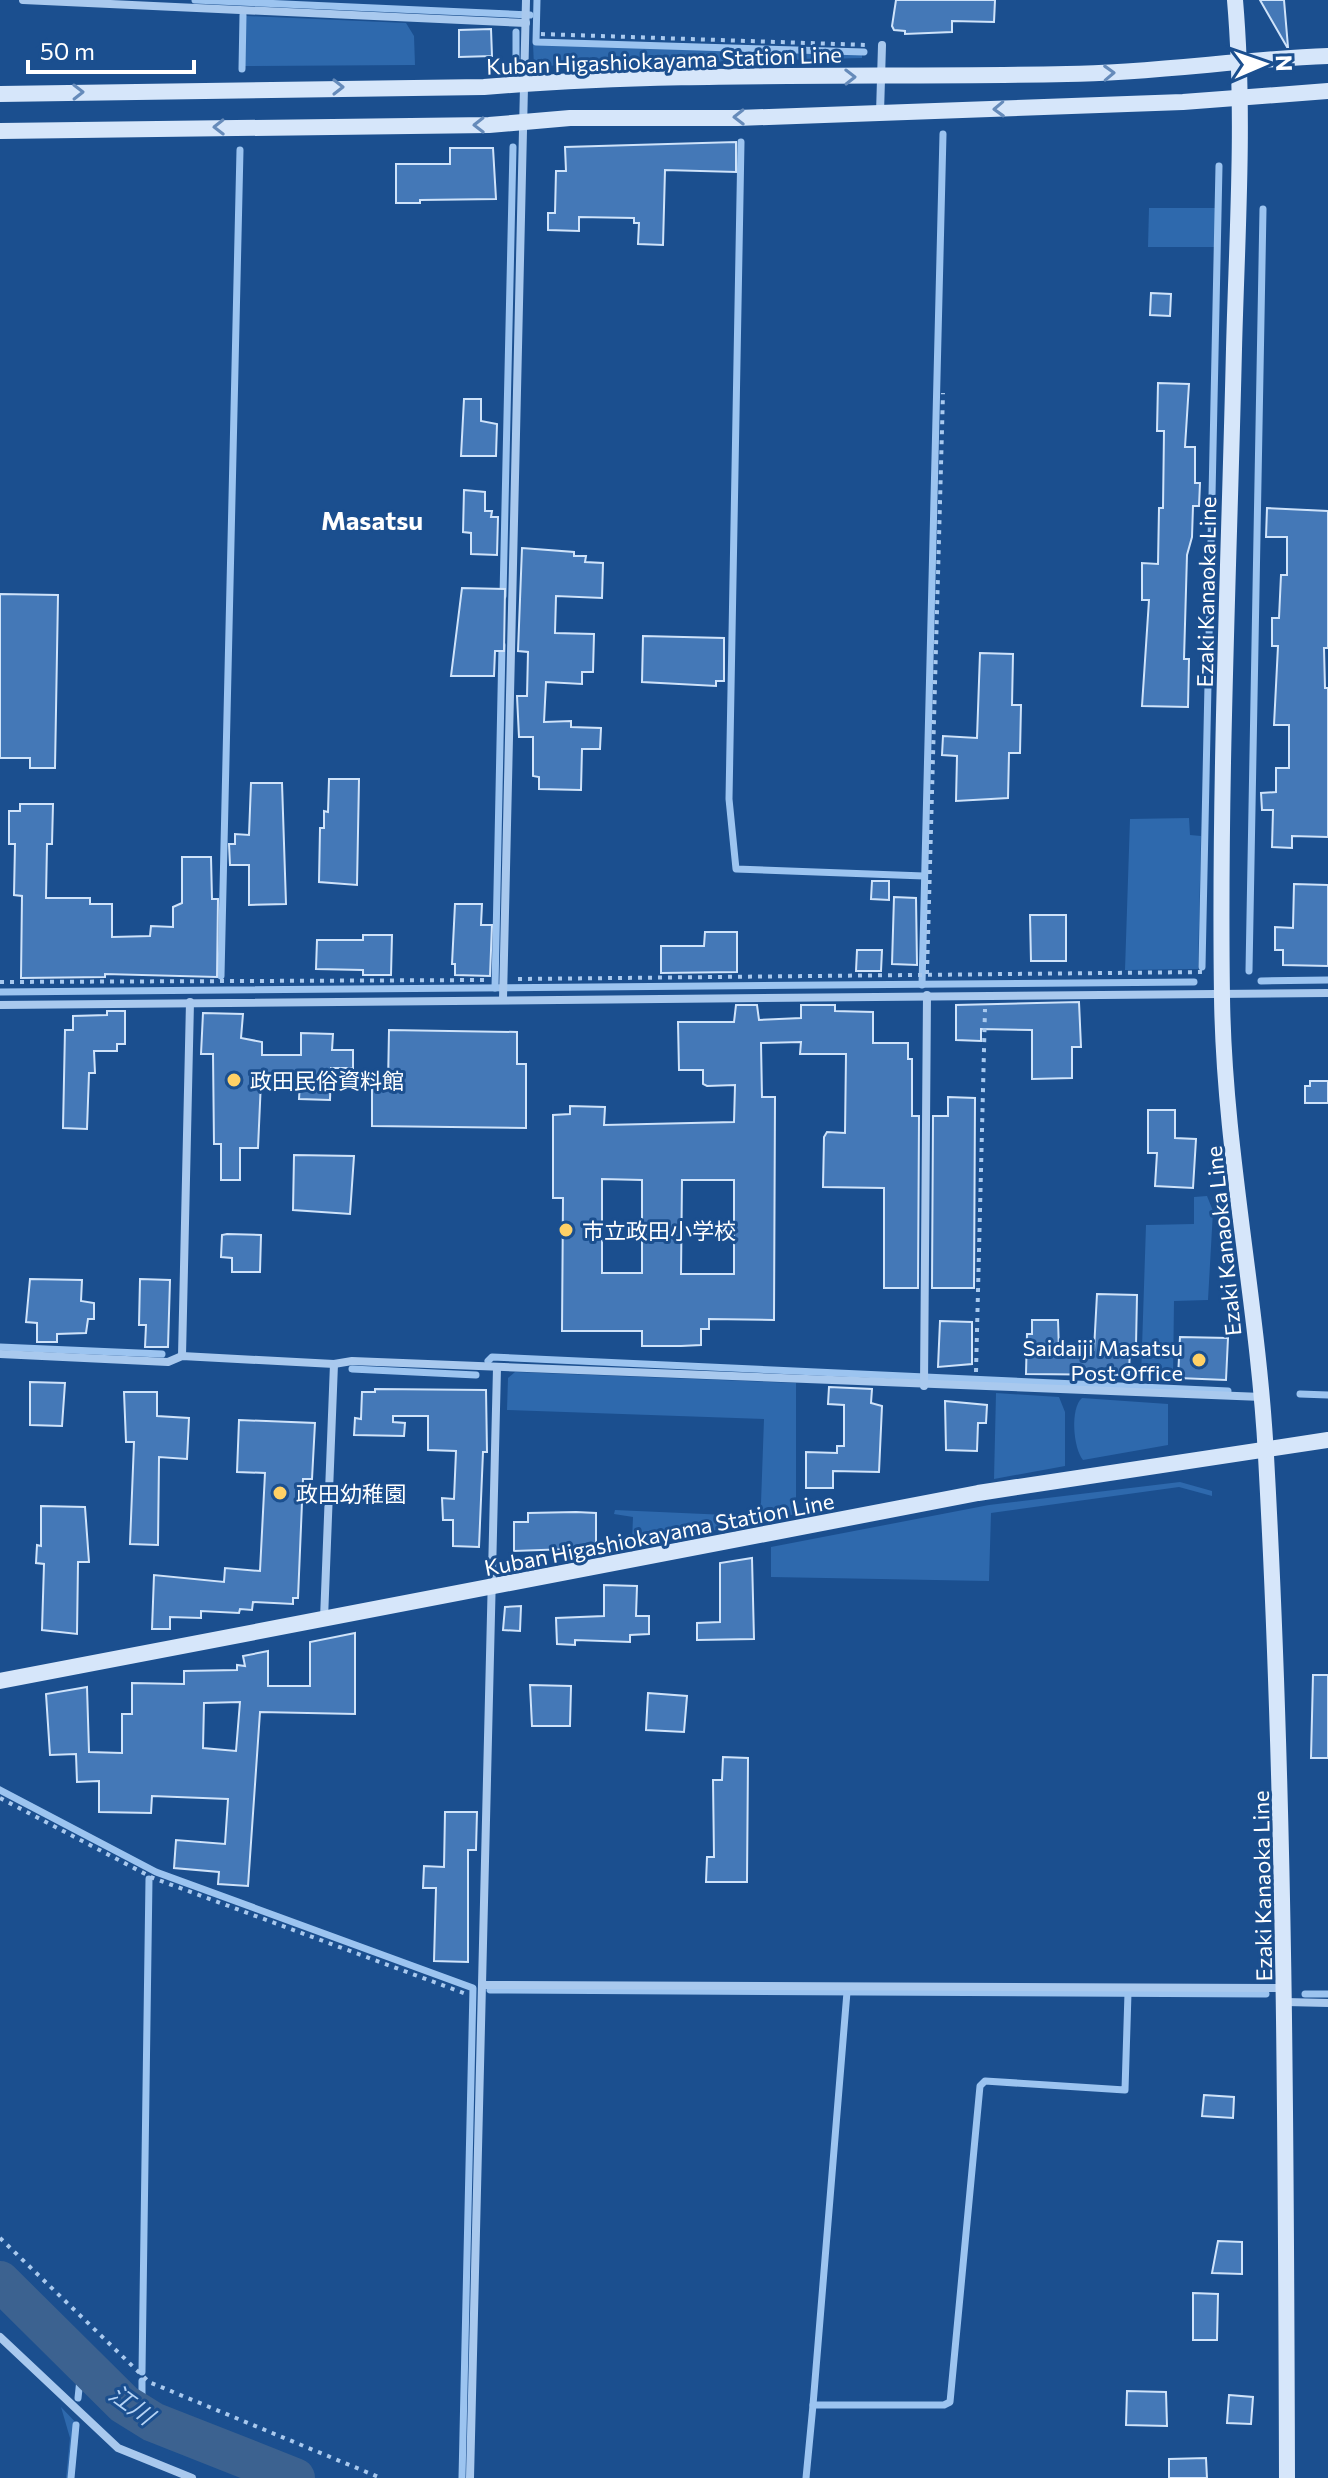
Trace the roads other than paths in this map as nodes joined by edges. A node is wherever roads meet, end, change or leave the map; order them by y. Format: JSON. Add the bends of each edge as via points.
{"nodes":[{"id":1,"x":23,"y":0,"type":"edge"},
{"id":2,"x":1235,"y":0,"type":"edge"},
{"id":3,"x":526,"y":13,"type":"edge"},
{"id":4,"x":882,"y":45,"type":"road end"},
{"id":5,"x":1328,"y":56,"type":"edge"},
{"id":6,"x":1239,"y":63,"type":"junction"},
{"id":7,"x":880,"y":77,"type":"junction"},
{"id":8,"x":525,"y":84,"type":"junction"},
{"id":9,"x":1328,"y":91,"type":"edge"},
{"id":10,"x":0,"y":94,"type":"edge"},
{"id":11,"x":1239,"y":97,"type":"junction"},
{"id":12,"x":880,"y":113,"type":"junction"},
{"id":13,"x":523,"y":122,"type":"junction"},
{"id":14,"x":0,"y":131,"type":"edge"},
{"id":15,"x":1328,"y":993,"type":"edge"},
{"id":16,"x":927,"y":995,"type":"junction"},
{"id":17,"x":1222,"y":995,"type":"junction"},
{"id":18,"x":503,"y":996,"type":"junction"},
{"id":19,"x":190,"y":1002,"type":"junction"},
{"id":20,"x":0,"y":1005,"type":"edge"},
{"id":21,"x":0,"y":1354,"type":"edge"},
{"id":22,"x":182,"y":1356,"type":"junction"},
{"id":23,"x":334,"y":1364,"type":"junction"},
{"id":24,"x":497,"y":1368,"type":"junction"},
{"id":25,"x":924,"y":1380,"type":"junction"},
{"id":26,"x":1262,"y":1397,"type":"junction"},
{"id":27,"x":1328,"y":1440,"type":"edge"},
{"id":28,"x":1266,"y":1448,"type":"junction"},
{"id":29,"x":494,"y":1588,"type":"junction"},
{"id":30,"x":324,"y":1621,"type":"junction"},
{"id":31,"x":0,"y":1681,"type":"edge"},
{"id":32,"x":484,"y":1985,"type":"junction"},
{"id":33,"x":1286,"y":1995,"type":"junction"},
{"id":34,"x":1328,"y":2003,"type":"edge"},
{"id":35,"x":0,"y":2337,"type":"edge"},
{"id":36,"x":192,"y":2478,"type":"edge"},
{"id":37,"x":470,"y":2478,"type":"edge"},
{"id":38,"x":1287,"y":2478,"type":"edge"}],
"edges":[{"from":1,"to":3,"type":"street"},
{"from":2,"to":6,"type":"main road","name":"Ezaki Kanaoka Line"},
{"from":3,"to":8,"type":"street"},
{"from":4,"to":7,"type":"street"},
{"from":5,"to":6,"type":"main road","name":"Kuban Higashiokayama Station Line"},
{"from":7,"to":6,"type":"main road","name":"Kuban Higashiokayama Station Line","one_way":true,"via":[[1066,74]]},
{"from":6,"to":11,"type":"main road","name":"Ezaki Kanaoka Line"},
{"from":8,"to":7,"type":"main road","name":"Kuban Higashiokayama Station Line","one_way":true},
{"from":7,"to":12,"type":"street"},
{"from":10,"to":8,"type":"main road","name":"Kuban Higashiokayama Station Line","one_way":true},
{"from":8,"to":13,"type":"street"},
{"from":9,"to":11,"type":"main road"},
{"from":11,"to":12,"type":"main road","one_way":true},
{"from":11,"to":17,"type":"main road","name":"Ezaki Kanaoka Line"},
{"from":12,"to":13,"type":"main road","one_way":true},
{"from":13,"to":14,"type":"main road","one_way":true},
{"from":13,"to":18,"type":"street"},
{"from":15,"to":17,"type":"street"},
{"from":16,"to":17,"type":"street"},
{"from":16,"to":18,"type":"street"},
{"from":16,"to":25,"type":"street"},
{"from":17,"to":26,"type":"main road","name":"Ezaki Kanaoka Line"},
{"from":18,"to":19,"type":"street"},
{"from":19,"to":20,"type":"street"},
{"from":19,"to":22,"type":"street"},
{"from":21,"to":22,"type":"street","via":[[168,1362]]},
{"from":22,"to":23,"type":"street"},
{"from":23,"to":24,"type":"street"},
{"from":23,"to":30,"type":"street"},
{"from":24,"to":25,"type":"street"},
{"from":24,"to":29,"type":"street"},
{"from":25,"to":26,"type":"street"},
{"from":26,"to":28,"type":"main road","name":"Ezaki Kanaoka Line"},
{"from":27,"to":28,"type":"main road","name":"Kuban Higashiokayama Station Line"},
{"from":28,"to":29,"type":"main road","name":"Kuban Higashiokayama Station Line","via":[[978,1493]]},
{"from":28,"to":33,"type":"main road","name":"Ezaki Kanaoka Line"},
{"from":29,"to":30,"type":"main road","name":"Kuban Higashiokayama Station Line"},
{"from":29,"to":32,"type":"street"},
{"from":30,"to":31,"type":"main road","name":"Kuban Higashiokayama Station Line"},
{"from":32,"to":33,"type":"street"},
{"from":32,"to":37,"type":"street"},
{"from":33,"to":34,"type":"street"},
{"from":33,"to":38,"type":"main road","name":"Ezaki Kanaoka Line"},
{"from":35,"to":36,"type":"street","via":[[118,2448]]}]}
